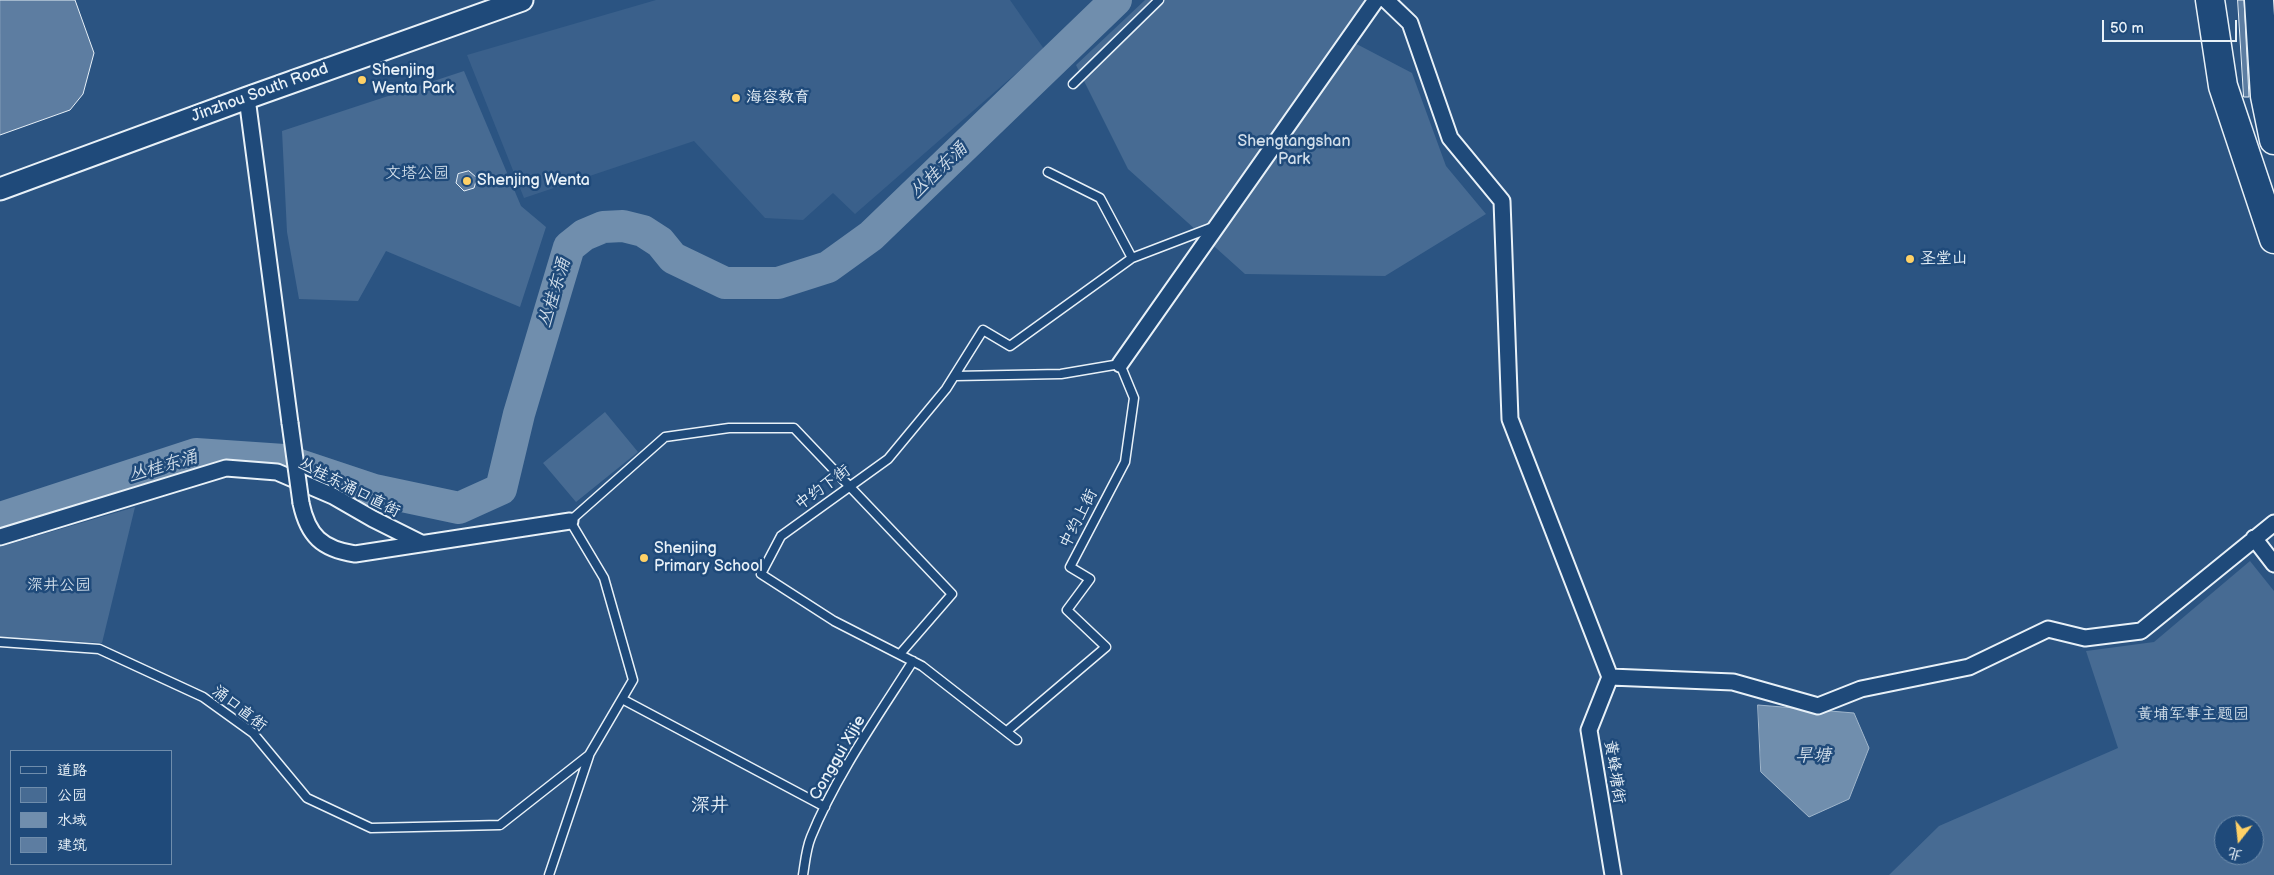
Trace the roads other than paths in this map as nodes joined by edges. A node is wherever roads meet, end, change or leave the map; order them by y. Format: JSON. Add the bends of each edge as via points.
{"nodes":[{"id":1,"x":522,"y":0,"type":"edge"},
{"id":2,"x":1159,"y":0,"type":"edge"},
{"id":3,"x":1376,"y":0,"type":"edge"},
{"id":4,"x":1386,"y":0,"type":"edge"},
{"id":5,"x":2210,"y":0,"type":"edge"},
{"id":6,"x":2259,"y":0,"type":"edge"},
{"id":7,"x":1073,"y":84,"type":"dead end"},
{"id":8,"x":247,"y":98,"type":"junction"},
{"id":9,"x":2274,"y":140,"type":"edge"},
{"id":10,"x":1048,"y":172,"type":"dead end"},
{"id":11,"x":0,"y":189,"type":"edge"},
{"id":12,"x":1215,"y":227,"type":"junction"},
{"id":13,"x":2274,"y":239,"type":"edge"},
{"id":14,"x":1132,"y":258,"type":"junction"},
{"id":15,"x":1120,"y":364,"type":"junction"},
{"id":16,"x":955,"y":376,"type":"junction"},
{"id":17,"x":850,"y":485,"type":"junction"},
{"id":18,"x":570,"y":521,"type":"junction"},
{"id":19,"x":2274,"y":523,"type":"edge"},
{"id":20,"x":0,"y":537,"type":"edge"},
{"id":21,"x":2254,"y":538,"type":"junction"},
{"id":22,"x":421,"y":543,"type":"junction"},
{"id":23,"x":2274,"y":564,"type":"edge"},
{"id":24,"x":0,"y":642,"type":"edge"},
{"id":25,"x":900,"y":654,"type":"junction"},
{"id":26,"x":913,"y":661,"type":"junction"},
{"id":27,"x":1610,"y":677,"type":"junction"},
{"id":28,"x":622,"y":699,"type":"junction"},
{"id":29,"x":1006,"y":731,"type":"junction"},
{"id":30,"x":1017,"y":740,"type":"dead end"},
{"id":31,"x":589,"y":755,"type":"junction"},
{"id":32,"x":825,"y":807,"type":"junction"},
{"id":33,"x":549,"y":875,"type":"edge"},
{"id":34,"x":803,"y":875,"type":"edge"},
{"id":35,"x":1613,"y":875,"type":"edge"}],
"edges":[{"from":1,"to":8,"type":"main road","name":"Jinzhou South Road"},
{"from":2,"to":7,"type":"lane"},
{"from":3,"to":12,"type":"street"},
{"from":4,"to":27,"type":"street","via":[[1410,23],[1450,138],[1502,201],[1510,419]]},
{"from":5,"to":13,"type":"highway","via":[[2223,86]]},
{"from":6,"to":9,"type":"highway","via":[[2265,96]]},
{"from":8,"to":11,"type":"main road","name":"Jinzhou South Road"},
{"from":8,"to":22,"type":"street","bridge":true,"via":[[304,519],[324,544],[339,551],[355,554]]},
{"from":10,"to":14,"type":"lane","via":[[1100,198]]},
{"from":12,"to":14,"type":"lane"},
{"from":12,"to":15,"type":"street"},
{"from":14,"to":16,"type":"lane","name":"中约下街","via":[[1010,346],[983,330]]},
{"from":15,"to":16,"type":"lane","via":[[1061,374]]},
{"from":15,"to":29,"type":"lane","name":"中约上街","via":[[1134,398],[1124,462],[1070,567],[1090,579],[1067,610],[1106,647]]},
{"from":16,"to":17,"type":"lane","name":"中约下街","via":[[888,459]]},
{"from":17,"to":18,"type":"lane","via":[[794,428],[729,428],[665,437]]},
{"from":17,"to":25,"type":"lane","via":[[952,594]]},
{"from":17,"to":25,"type":"lane","name":"中约下街","via":[[780,536],[761,574],[834,621]]},
{"from":18,"to":22,"type":"street"},
{"from":18,"to":28,"type":"lane","via":[[604,578],[633,680]]},
{"from":19,"to":21,"type":"street"},
{"from":20,"to":22,"type":"street","name":"丛桂东涌口直街","via":[[226,468],[277,472],[334,496]]},
{"from":21,"to":23,"type":"street"},
{"from":21,"to":27,"type":"street","via":[[2141,631],[2085,638],[2048,629],[1969,667],[1861,689],[1818,706],[1733,682]]},
{"from":24,"to":31,"type":"lane","name":"涌口直街","via":[[99,648],[203,697],[253,733],[307,798],[371,828],[500,825]]},
{"from":25,"to":26,"type":"lane","name":"中约下街"},
{"from":26,"to":29,"type":"lane","name":"中约下街"},
{"from":26,"to":32,"type":"lane","name":"Conggui Xijie"},
{"from":27,"to":35,"type":"street","name":"黄蜂塘街","via":[[1589,730]]},
{"from":28,"to":31,"type":"lane"},
{"from":28,"to":32,"type":"lane"},
{"from":29,"to":30,"type":"lane","name":"中约下街"},
{"from":31,"to":33,"type":"lane"},
{"from":32,"to":34,"type":"lane","name":"Conggui Xijie","via":[[810,839]]}]}
